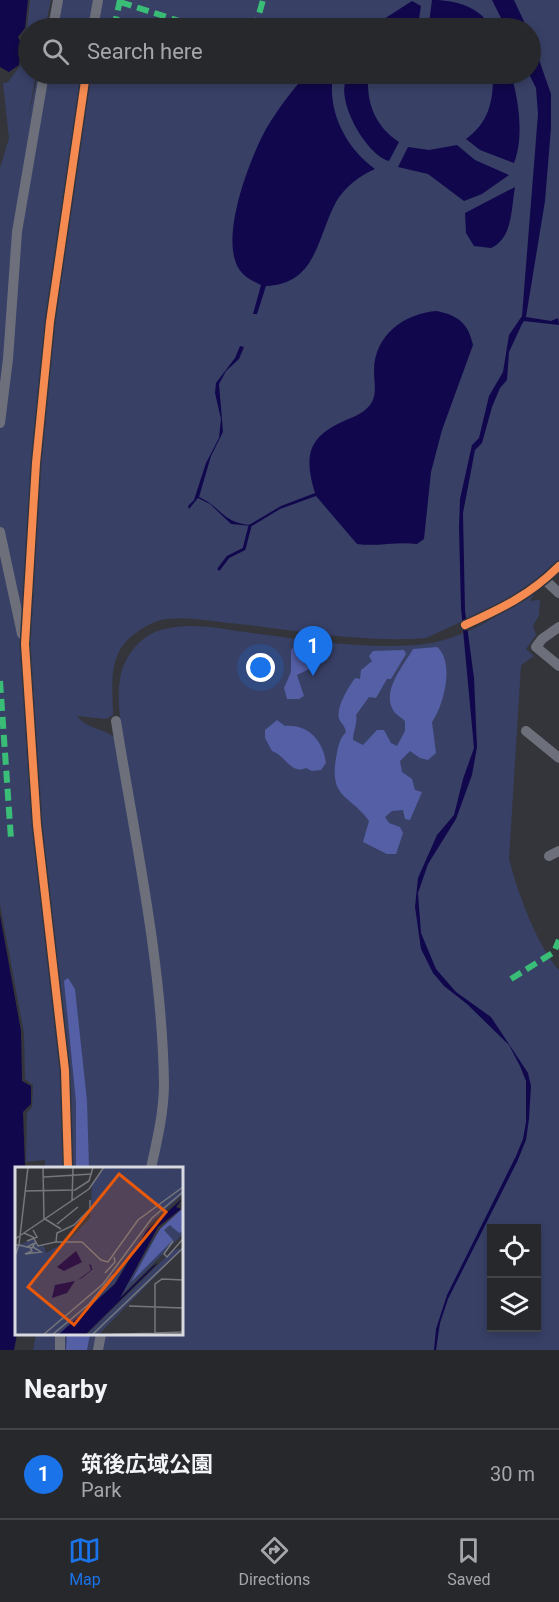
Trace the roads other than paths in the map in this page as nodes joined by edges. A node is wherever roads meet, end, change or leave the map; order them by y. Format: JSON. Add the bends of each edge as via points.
{"nodes":[{"id":1,"x":58,"y":0,"type":"edge"},
{"id":2,"x":98,"y":0,"type":"edge"},
{"id":3,"x":55,"y":18,"type":"edge"},
{"id":4,"x":95,"y":18,"type":"edge"},
{"id":5,"x":42,"y":84,"type":"edge"},
{"id":6,"x":85,"y":84,"type":"edge"},
{"id":7,"x":0,"y":423,"type":"edge"},
{"id":8,"x":0,"y":532,"type":"edge"},
{"id":9,"x":559,"y":566,"type":"edge"},
{"id":10,"x":545,"y":580,"type":"junction"},
{"id":11,"x":559,"y":593,"type":"edge"},
{"id":12,"x":465,"y":625,"type":"dead end"},
{"id":13,"x":559,"y":627,"type":"edge"},
{"id":14,"x":25,"y":644,"type":"junction"},
{"id":15,"x":559,"y":666,"type":"edge"},
{"id":16,"x":116,"y":722,"type":"dead end"},
{"id":17,"x":526,"y":731,"type":"dead end"},
{"id":18,"x":559,"y":759,"type":"edge"},
{"id":19,"x":68,"y":1167,"type":"edge"},
{"id":20,"x":151,"y":1167,"type":"edge"},
{"id":21,"x":101,"y":1335,"type":"edge"},
{"id":22,"x":98,"y":1350,"type":"edge"}],
"edges":[{"from":1,"to":3,"type":"street"},
{"from":2,"to":4,"type":"street"},
{"from":5,"to":7,"type":"street","via":[[17,232]]},
{"from":6,"to":14,"type":"street","via":[[50,322],[36,463]]},
{"from":8,"to":14,"type":"street"},
{"from":9,"to":10,"type":"street"},
{"from":10,"to":11,"type":"street"},
{"from":10,"to":12,"type":"street","via":[[520,600]]},
{"from":13,"to":15,"type":"street","via":[[536,647]]},
{"from":14,"to":19,"type":"street","via":[[37,825],[65,1070]]},
{"from":16,"to":20,"type":"street","via":[[150,924],[164,1085]]},
{"from":17,"to":18,"type":"street"},
{"from":21,"to":22,"type":"street"}]}
